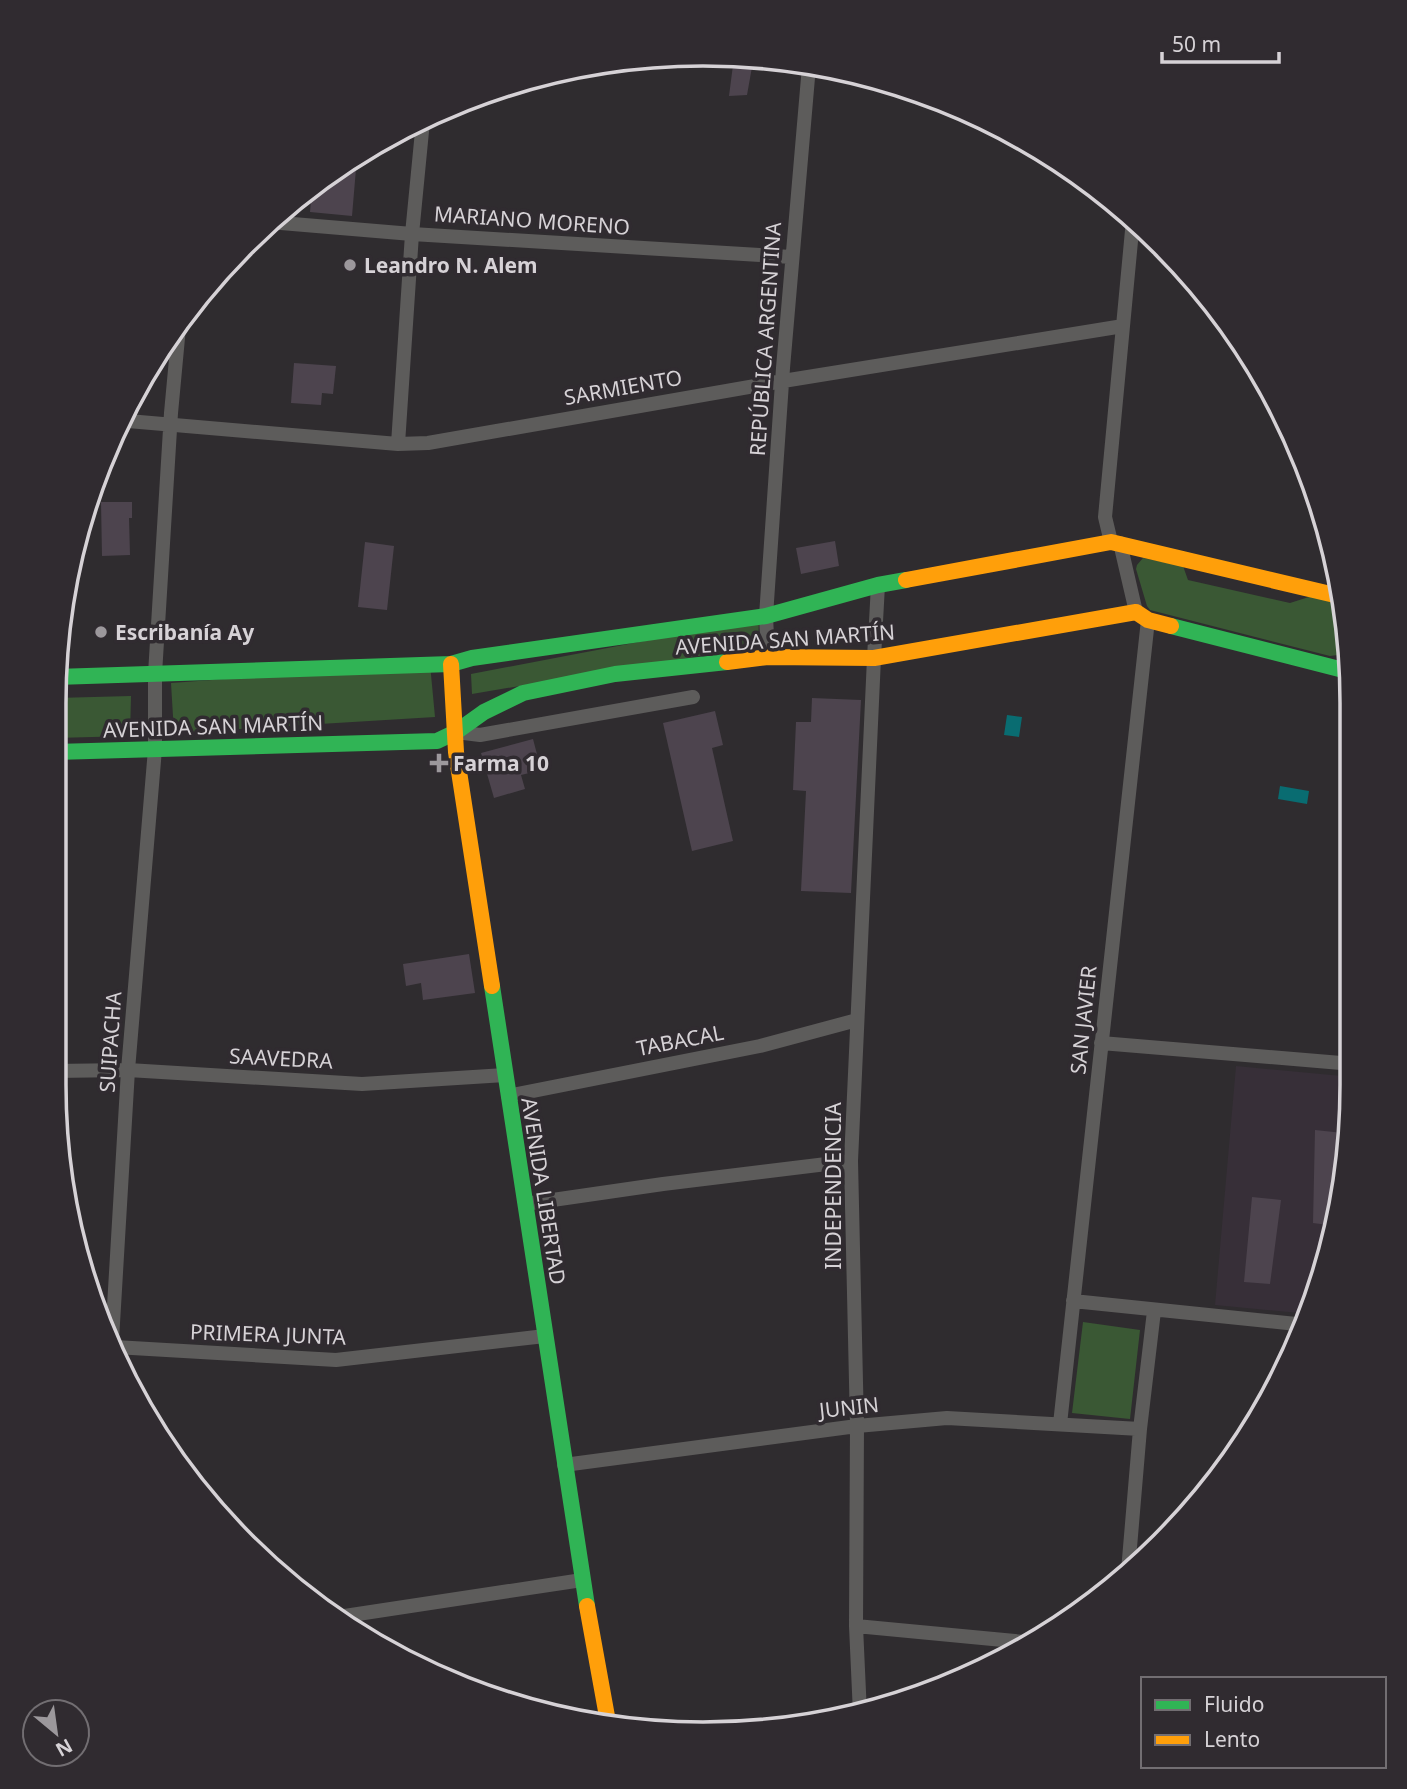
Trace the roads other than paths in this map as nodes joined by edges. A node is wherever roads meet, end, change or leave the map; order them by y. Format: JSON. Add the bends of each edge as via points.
{"nodes":[{"id":1,"x":808,"y":76,"type":"edge"},
{"id":2,"x":422,"y":132,"type":"edge"},
{"id":3,"x":285,"y":223,"type":"edge"},
{"id":4,"x":1132,"y":232,"type":"edge"},
{"id":5,"x":412,"y":234,"type":"junction"},
{"id":6,"x":792,"y":257,"type":"junction"},
{"id":7,"x":1123,"y":326,"type":"junction"},
{"id":8,"x":178,"y":345,"type":"edge"},
{"id":9,"x":783,"y":381,"type":"junction"},
{"id":10,"x":132,"y":421,"type":"edge"},
{"id":11,"x":171,"y":424,"type":"junction"},
{"id":12,"x":398,"y":444,"type":"junction"},
{"id":13,"x":1115,"y":543,"type":"junction"},
{"id":14,"x":878,"y":586,"type":"junction"},
{"id":15,"x":1331,"y":594,"type":"edge"},
{"id":16,"x":766,"y":616,"type":"junction"},
{"id":17,"x":1142,"y":616,"type":"junction"},
{"id":18,"x":768,"y":657,"type":"junction"},
{"id":19,"x":874,"y":658,"type":"junction"},
{"id":20,"x":451,"y":664,"type":"junction"},
{"id":21,"x":1339,"y":669,"type":"edge"},
{"id":22,"x":155,"y":674,"type":"junction"},
{"id":23,"x":67,"y":677,"type":"edge"},
{"id":24,"x":693,"y":697,"type":"dead end"},
{"id":25,"x":456,"y":732,"type":"junction"},
{"id":26,"x":155,"y":749,"type":"junction"},
{"id":27,"x":66,"y":752,"type":"edge"},
{"id":28,"x":858,"y":1020,"type":"junction"},
{"id":29,"x":1101,"y":1043,"type":"junction"},
{"id":30,"x":1340,"y":1064,"type":"edge"},
{"id":31,"x":128,"y":1070,"type":"junction"},
{"id":32,"x":66,"y":1071,"type":"edge"},
{"id":33,"x":505,"y":1075,"type":"junction"},
{"id":34,"x":508,"y":1096,"type":"junction"},
{"id":35,"x":851,"y":1161,"type":"junction"},
{"id":36,"x":525,"y":1204,"type":"junction"},
{"id":37,"x":1073,"y":1301,"type":"junction"},
{"id":38,"x":1154,"y":1311,"type":"junction"},
{"id":39,"x":113,"y":1324,"type":"edge"},
{"id":40,"x":1294,"y":1324,"type":"edge"},
{"id":41,"x":545,"y":1336,"type":"junction"},
{"id":42,"x":124,"y":1348,"type":"edge"},
{"id":43,"x":1060,"y":1424,"type":"junction"},
{"id":44,"x":857,"y":1426,"type":"junction"},
{"id":45,"x":1140,"y":1429,"type":"junction"},
{"id":46,"x":564,"y":1465,"type":"junction"},
{"id":47,"x":1129,"y":1559,"type":"edge"},
{"id":48,"x":582,"y":1580,"type":"junction"},
{"id":49,"x":350,"y":1615,"type":"edge"},
{"id":50,"x":856,"y":1626,"type":"junction"},
{"id":51,"x":1015,"y":1641,"type":"edge"},
{"id":52,"x":859,"y":1703,"type":"edge"},
{"id":53,"x":607,"y":1715,"type":"edge"}],
"edges":[{"from":1,"to":6,"type":"street","name":"REPÚBLICA ARGENTINA"},
{"from":2,"to":5,"type":"street"},
{"from":3,"to":5,"type":"street","name":"MARIANO MORENO"},
{"from":4,"to":7,"type":"street"},
{"from":5,"to":6,"type":"street","name":"MARIANO MORENO"},
{"from":5,"to":12,"type":"street"},
{"from":6,"to":9,"type":"street","name":"REPÚBLICA ARGENTINA"},
{"from":7,"to":9,"type":"street","name":"SARMIENTO"},
{"from":7,"to":13,"type":"street","via":[[1105,517]]},
{"from":8,"to":11,"type":"street","name":"SUIPACHA"},
{"from":9,"to":12,"type":"street","name":"SARMIENTO","via":[[428,443]]},
{"from":9,"to":16,"type":"street","name":"REPÚBLICA ARGENTINA"},
{"from":10,"to":11,"type":"street","name":"SARMIENTO"},
{"from":11,"to":12,"type":"street","name":"SARMIENTO"},
{"from":11,"to":22,"type":"street","name":"SUIPACHA"},
{"from":13,"to":14,"type":"main road","name":"AVENIDA SAN MARTÍN"},
{"from":13,"to":15,"type":"main road","name":"AVENIDA SAN MARTÍN"},
{"from":13,"to":17,"type":"street"},
{"from":14,"to":16,"type":"main road","name":"AVENIDA SAN MARTÍN"},
{"from":14,"to":19,"type":"street","name":"INDEPENDENCIA"},
{"from":16,"to":18,"type":"street","name":"REPÚBLICA ARGENTINA"},
{"from":16,"to":20,"type":"main road","name":"AVENIDA SAN MARTÍN"},
{"from":17,"to":19,"type":"main road","name":"AVENIDA SAN MARTÍN"},
{"from":17,"to":21,"type":"main road","name":"AVENIDA SAN MARTÍN"},
{"from":17,"to":29,"type":"street","name":"SAN JAVIER"},
{"from":18,"to":19,"type":"main road","name":"AVENIDA SAN MARTÍN"},
{"from":18,"to":25,"type":"main road","name":"AVENIDA SAN MARTÍN","via":[[615,674],[523,693]]},
{"from":19,"to":28,"type":"street","name":"INDEPENDENCIA"},
{"from":20,"to":22,"type":"main road","name":"AVENIDA SAN MARTÍN"},
{"from":20,"to":25,"type":"main road","name":"AVENIDA LIBERTAD"},
{"from":22,"to":23,"type":"main road","name":"AVENIDA SAN MARTÍN"},
{"from":22,"to":26,"type":"street","name":"SUIPACHA"},
{"from":24,"to":25,"type":"street","via":[[480,735]]},
{"from":25,"to":26,"type":"main road","name":"AVENIDA SAN MARTÍN","via":[[437,741]]},
{"from":25,"to":33,"type":"main road","name":"AVENIDA LIBERTAD"},
{"from":26,"to":27,"type":"main road","name":"AVENIDA SAN MARTÍN"},
{"from":26,"to":31,"type":"street","name":"SUIPACHA"},
{"from":28,"to":34,"type":"street","name":"TABACAL","via":[[760,1046]]},
{"from":28,"to":35,"type":"street","name":"INDEPENDENCIA"},
{"from":29,"to":30,"type":"street"},
{"from":29,"to":37,"type":"street","name":"SAN JAVIER"},
{"from":31,"to":32,"type":"street","name":"SAAVEDRA"},
{"from":31,"to":33,"type":"street","name":"SAAVEDRA","via":[[362,1084]]},
{"from":31,"to":39,"type":"street","name":"SUIPACHA"},
{"from":33,"to":34,"type":"main road","name":"AVENIDA LIBERTAD"},
{"from":34,"to":36,"type":"main road","name":"AVENIDA LIBERTAD"},
{"from":35,"to":36,"type":"street"},
{"from":35,"to":44,"type":"street","name":"INDEPENDENCIA"},
{"from":36,"to":41,"type":"main road","name":"AVENIDA LIBERTAD"},
{"from":37,"to":38,"type":"street"},
{"from":37,"to":43,"type":"street","name":"SAN JAVIER"},
{"from":38,"to":40,"type":"street"},
{"from":38,"to":45,"type":"street"},
{"from":41,"to":42,"type":"street","name":"PRIMERA JUNTA","via":[[336,1360]]},
{"from":41,"to":46,"type":"main road","name":"AVENIDA LIBERTAD"},
{"from":43,"to":44,"type":"street","name":"JUNIN","via":[[947,1418]]},
{"from":43,"to":45,"type":"street","name":"JUNIN"},
{"from":44,"to":46,"type":"street","name":"JUNIN"},
{"from":44,"to":50,"type":"street","name":"INDEPENDENCIA"},
{"from":45,"to":47,"type":"street"},
{"from":46,"to":48,"type":"main road","name":"AVENIDA LIBERTAD"},
{"from":48,"to":49,"type":"street"},
{"from":48,"to":53,"type":"main road","name":"AVENIDA LIBERTAD"},
{"from":50,"to":51,"type":"street"},
{"from":50,"to":52,"type":"street","name":"INDEPENDENCIA"}]}
